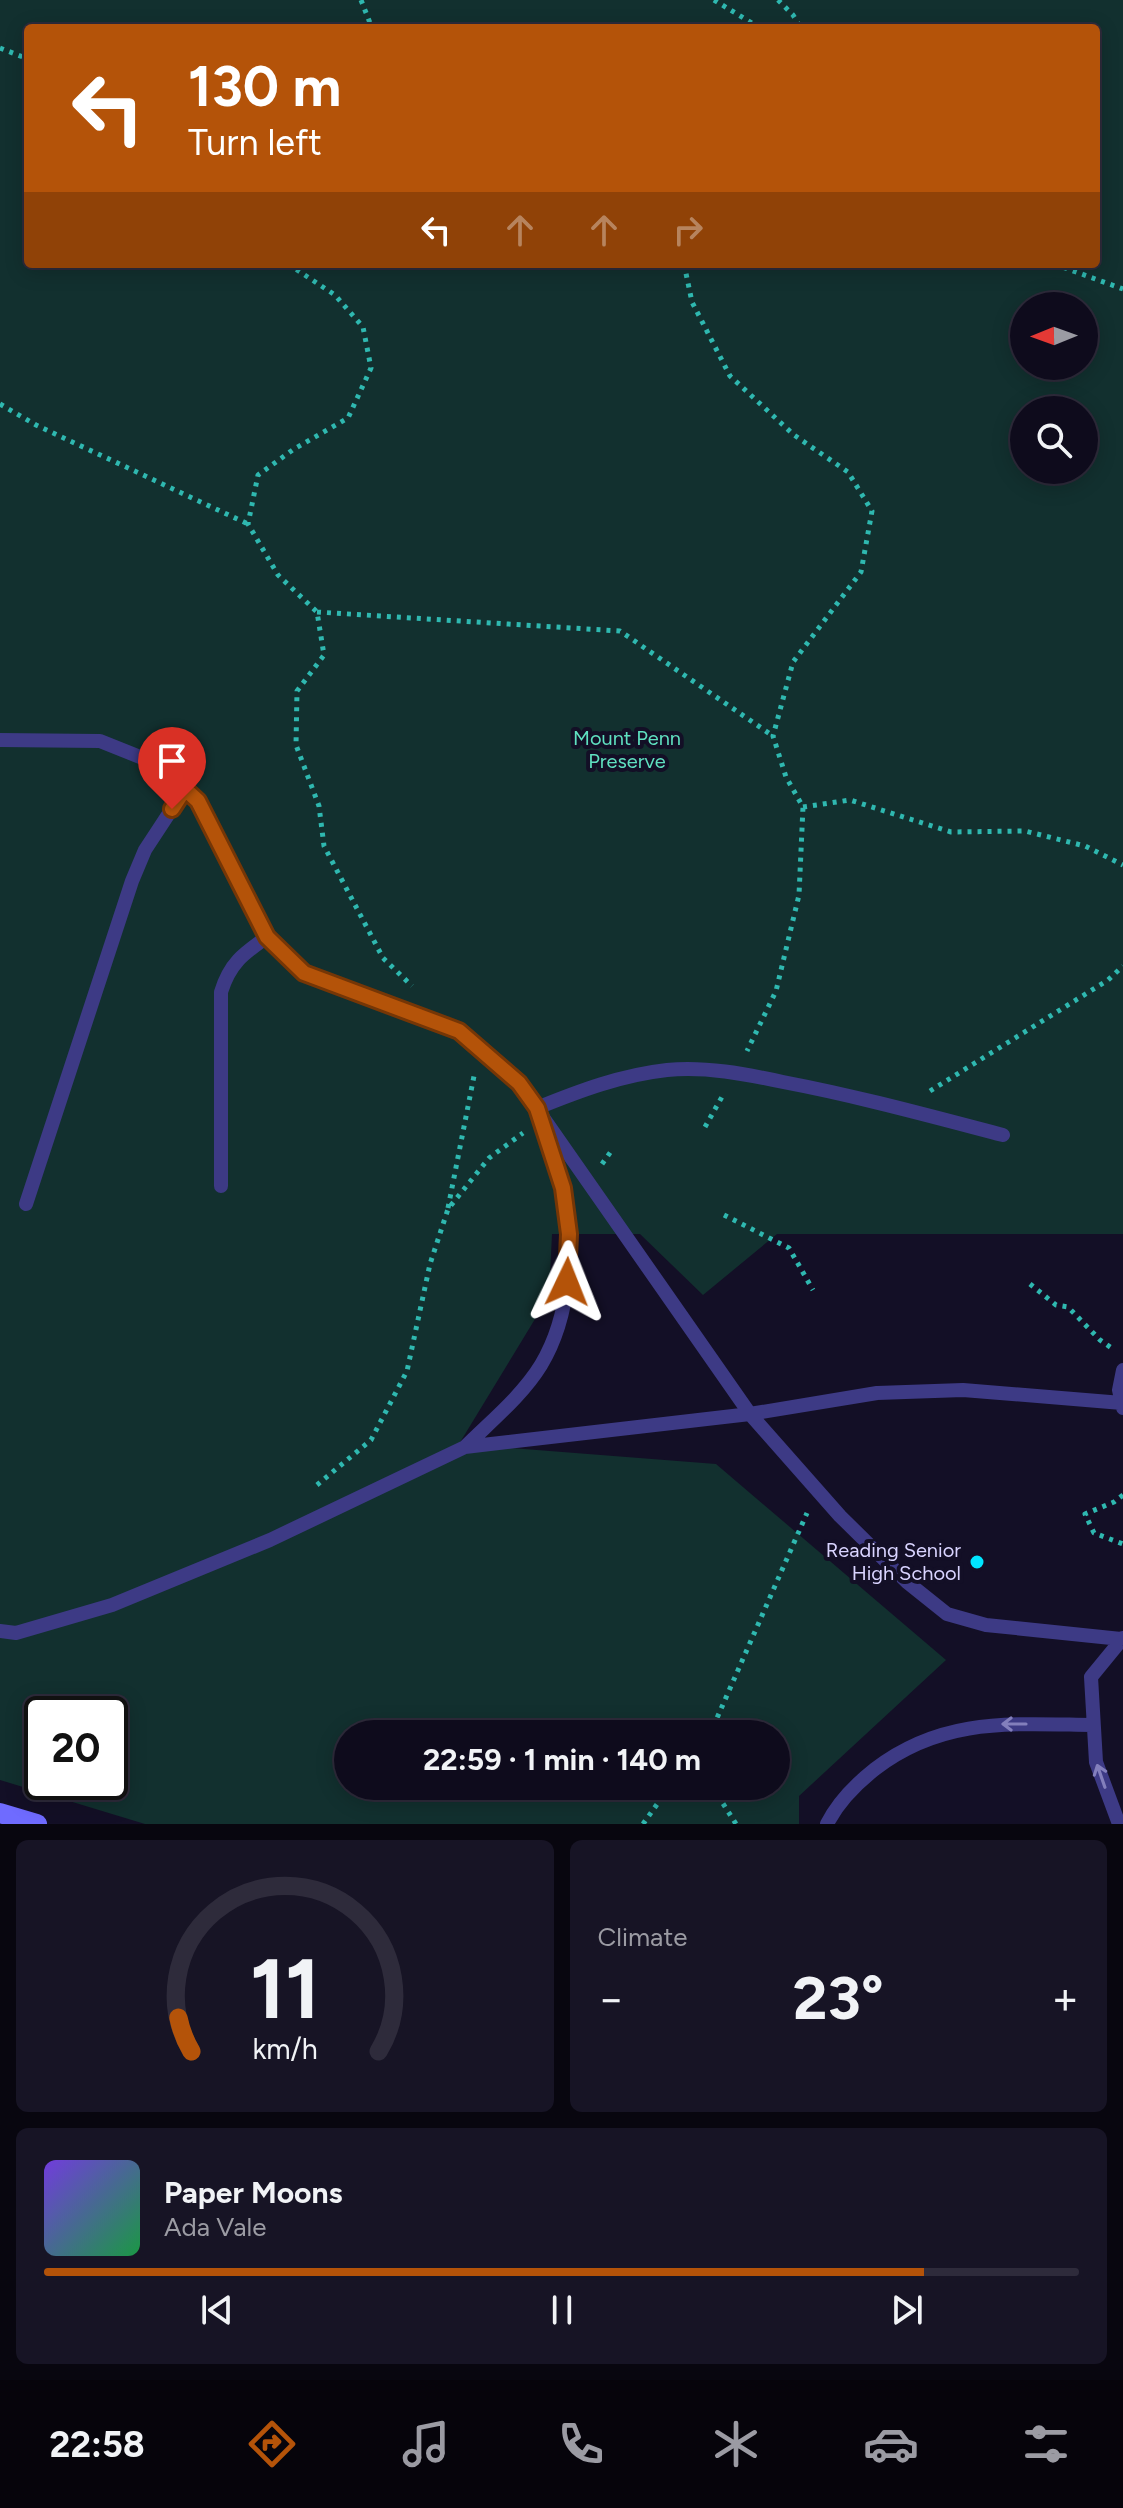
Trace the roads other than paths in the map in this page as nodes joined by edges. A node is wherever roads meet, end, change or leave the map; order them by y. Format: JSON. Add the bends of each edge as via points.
{"nodes":[{"id":1,"x":0,"y":740,"type":"edge"},
{"id":2,"x":185,"y":789,"type":"junction"},
{"id":3,"x":267,"y":937,"type":"junction"},
{"id":4,"x":539,"y":1114,"type":"junction"},
{"id":5,"x":1003,"y":1135,"type":"dead end"},
{"id":6,"x":221,"y":1186,"type":"dead end"},
{"id":7,"x":26,"y":1204,"type":"dead end"},
{"id":8,"x":1123,"y":1370,"type":"edge"},
{"id":9,"x":1122,"y":1405,"type":"edge"},
{"id":10,"x":750,"y":1414,"type":"junction"},
{"id":11,"x":465,"y":1447,"type":"junction"},
{"id":12,"x":0,"y":1631,"type":"edge"},
{"id":13,"x":1122,"y":1638,"type":"edge"},
{"id":14,"x":1092,"y":1725,"type":"junction"},
{"id":15,"x":0,"y":1813,"type":"edge"},
{"id":16,"x":37,"y":1824,"type":"edge"},
{"id":17,"x":827,"y":1824,"type":"edge"},
{"id":18,"x":1119,"y":1824,"type":"edge"}],
"edges":[{"from":1,"to":2,"type":"lane","via":[[100,741],[155,763]]},
{"from":2,"to":3,"type":"lane","via":[[198,801]]},
{"from":2,"to":7,"type":"lane","via":[[145,850],[132,881]]},
{"from":3,"to":4,"type":"lane","via":[[304,973],[459,1031],[519,1083]]},
{"from":3,"to":6,"type":"lane","via":[[228,971],[221,992]]},
{"from":4,"to":5,"type":"lane","via":[[579,1091],[639,1075],[669,1070],[736,1073],[832,1091]]},
{"from":4,"to":10,"type":"lane"},
{"from":4,"to":11,"type":"lane","via":[[563,1188],[569,1234],[558,1326],[540,1366]]},
{"from":8,"to":9,"type":"lane"},
{"from":9,"to":10,"type":"lane","via":[[963,1390],[877,1393]]},
{"from":10,"to":11,"type":"lane"},
{"from":10,"to":13,"type":"lane","via":[[907,1582],[947,1614],[986,1625]]},
{"from":11,"to":12,"type":"lane","via":[[270,1540],[112,1605],[16,1633]]},
{"from":13,"to":14,"type":"lane","via":[[1091,1677]]},
{"from":14,"to":17,"type":"lane","one_way":true,"via":[[996,1724],[937,1735],[889,1758],[857,1783]]},
{"from":18,"to":14,"type":"lane","one_way":true,"via":[[1096,1762]]},
{"from":15,"to":16,"type":"main road"}]}
